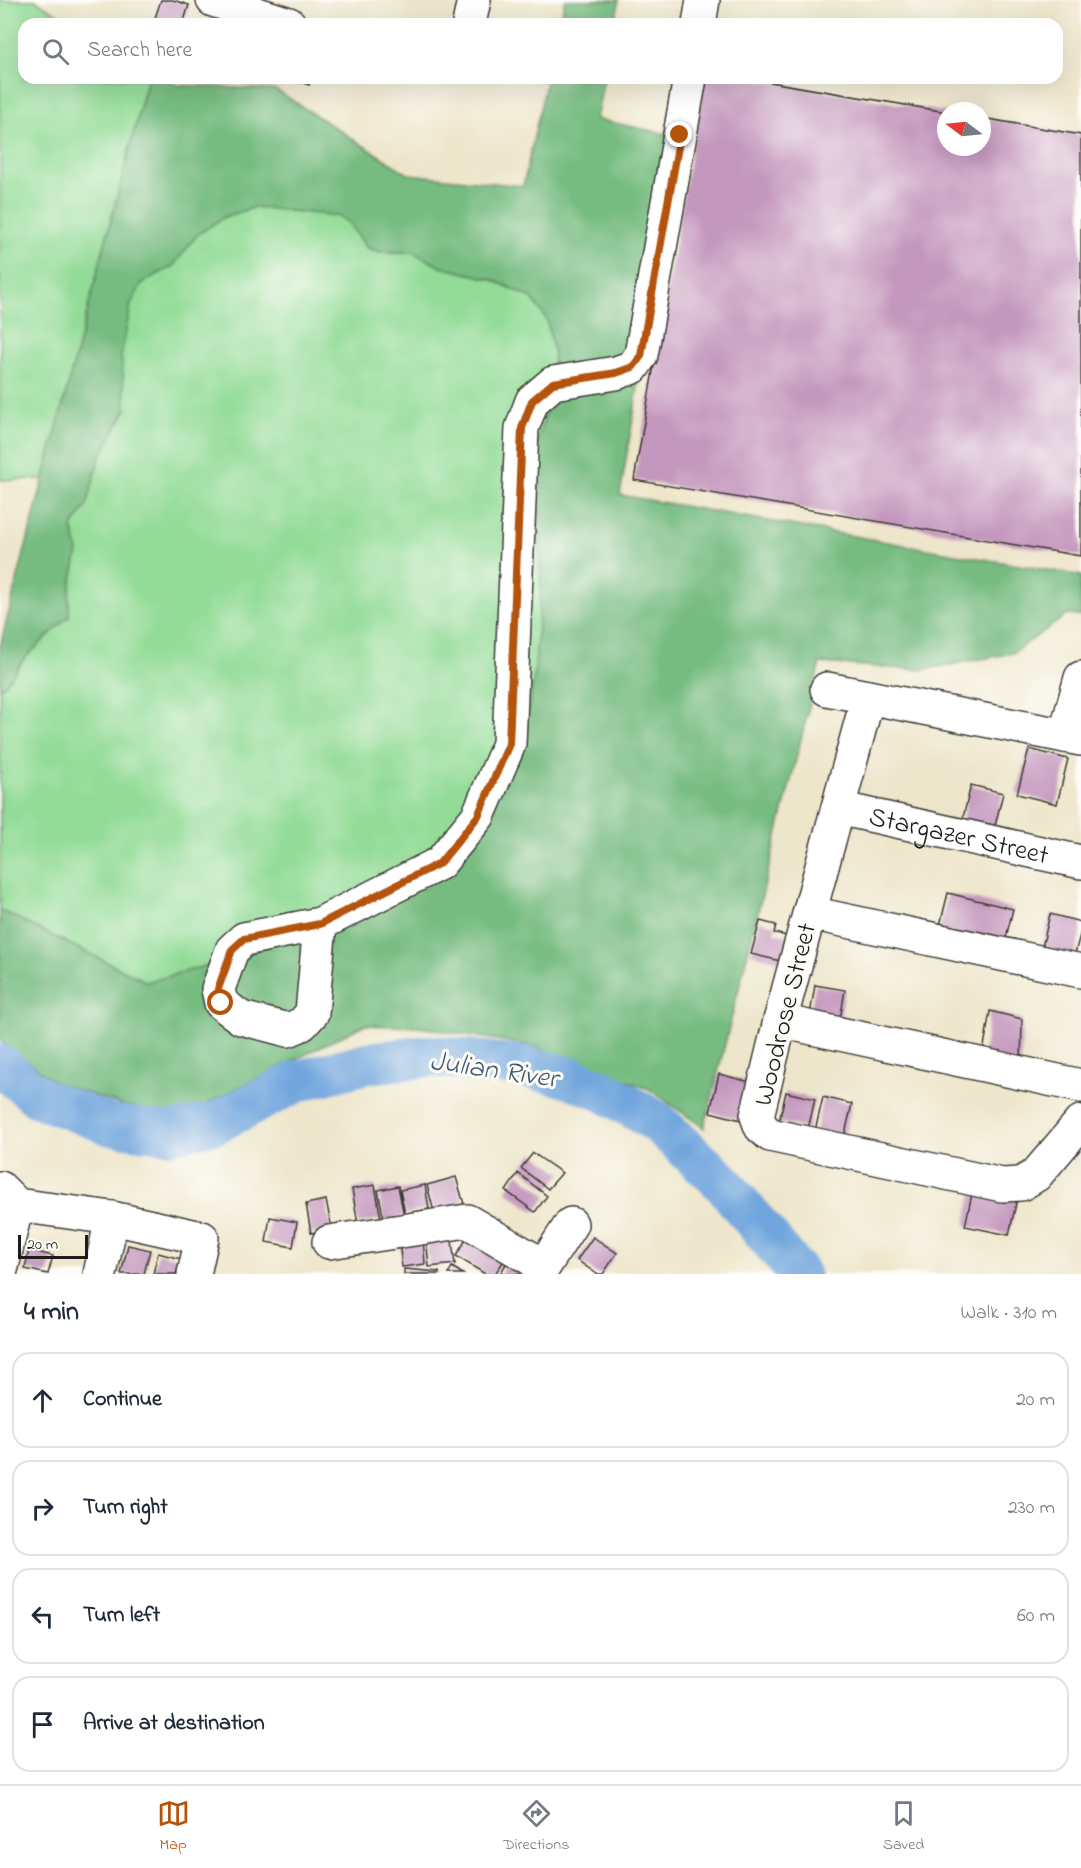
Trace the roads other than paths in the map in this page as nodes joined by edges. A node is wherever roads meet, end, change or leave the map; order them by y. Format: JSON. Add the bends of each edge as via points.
{"nodes":[{"id":1,"x":213,"y":0,"type":"edge"},
{"id":2,"x":474,"y":0,"type":"edge"},
{"id":3,"x":703,"y":0,"type":"edge"},
{"id":4,"x":270,"y":18,"type":"edge"},
{"id":5,"x":470,"y":18,"type":"edge"},
{"id":6,"x":700,"y":18,"type":"edge"},
{"id":7,"x":689,"y":84,"type":"edge"},
{"id":8,"x":1081,"y":678,"type":"edge"},
{"id":9,"x":827,"y":689,"type":"dead end"},
{"id":10,"x":868,"y":697,"type":"junction"},
{"id":11,"x":1073,"y":738,"type":"edge"},
{"id":12,"x":838,"y":808,"type":"junction"},
{"id":13,"x":1081,"y":862,"type":"edge"},
{"id":14,"x":810,"y":913,"type":"junction"},
{"id":15,"x":320,"y":924,"type":"dead end"},
{"id":16,"x":1081,"y":971,"type":"edge"},
{"id":17,"x":780,"y":1021,"type":"junction"},
{"id":18,"x":1081,"y":1086,"type":"edge"},
{"id":19,"x":1081,"y":1122,"type":"edge"},
{"id":20,"x":8,"y":1197,"type":"edge"},
{"id":21,"x":112,"y":1218,"type":"junction"},
{"id":22,"x":571,"y":1224,"type":"dead end"},
{"id":23,"x":329,"y":1242,"type":"dead end"},
{"id":24,"x":542,"y":1270,"type":"edge"},
{"id":25,"x":0,"y":1274,"type":"edge"},
{"id":26,"x":100,"y":1274,"type":"edge"},
{"id":27,"x":194,"y":1274,"type":"edge"}],
"edges":[{"from":1,"to":4,"type":"street"},
{"from":2,"to":5,"type":"street"},
{"from":3,"to":6,"type":"street"},
{"from":7,"to":15,"type":"street","via":[[641,356],[633,367],[616,373],[553,383],[532,401],[522,428],[509,744],[492,785],[478,816],[440,863]]},
{"from":8,"to":11,"type":"street"},
{"from":9,"to":10,"type":"street"},
{"from":10,"to":11,"type":"street"},
{"from":10,"to":12,"type":"street","name":"Woodrose Street"},
{"from":12,"to":13,"type":"street","name":"Stargazer Street"},
{"from":12,"to":14,"type":"street","name":"Woodrose Street"},
{"from":14,"to":16,"type":"street"},
{"from":14,"to":17,"type":"street","name":"Woodrose Street"},
{"from":17,"to":18,"type":"street"},
{"from":17,"to":19,"type":"street","name":"Woodrose Street","via":[[758,1116],[761,1127],[770,1135],[1002,1185],[1021,1184],[1036,1175]]},
{"from":20,"to":21,"type":"street"},
{"from":20,"to":25,"type":"street"},
{"from":21,"to":26,"type":"street"},
{"from":21,"to":27,"type":"street","via":[[202,1238]]},
{"from":22,"to":24,"type":"street"},
{"from":23,"to":24,"type":"street","via":[[467,1221]]}]}
